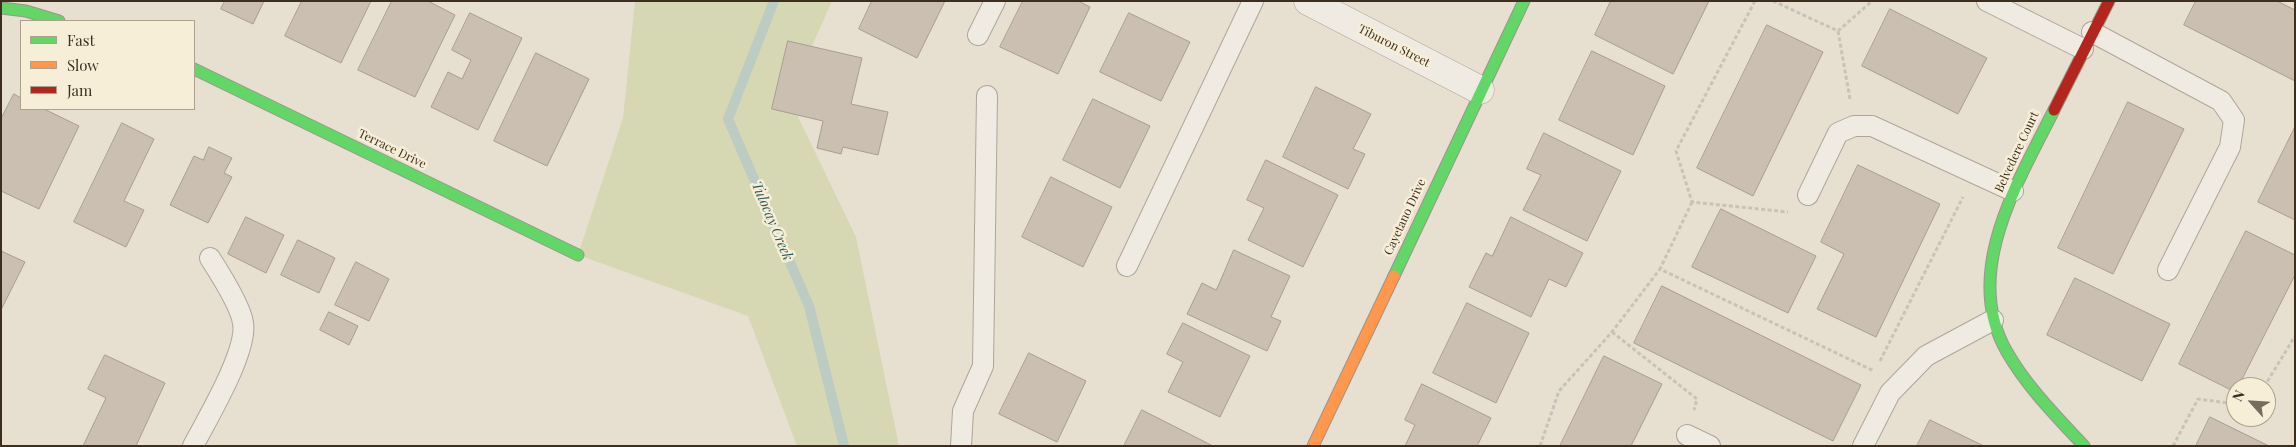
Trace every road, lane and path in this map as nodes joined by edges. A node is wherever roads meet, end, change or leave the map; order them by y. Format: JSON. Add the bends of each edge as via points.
{"nodes":[{"id":1,"x":995,"y":1,"type":"edge"},
{"id":2,"x":1253,"y":1,"type":"edge"},
{"id":3,"x":1308,"y":1,"type":"edge"},
{"id":4,"x":1524,"y":1,"type":"edge"},
{"id":5,"x":1755,"y":1,"type":"edge"},
{"id":6,"x":1772,"y":1,"type":"edge"},
{"id":7,"x":1872,"y":1,"type":"edge"},
{"id":8,"x":1987,"y":1,"type":"edge"},
{"id":9,"x":2109,"y":1,"type":"edge"},
{"id":10,"x":1,"y":8,"type":"edge"},
{"id":11,"x":56,"y":20,"type":"edge"},
{"id":12,"x":1838,"y":31,"type":"junction"},
{"id":13,"x":978,"y":35,"type":"dead end"},
{"id":14,"x":2087,"y":41,"type":"junction"},
{"id":15,"x":195,"y":69,"type":"edge"},
{"id":16,"x":1480,"y":90,"type":"junction"},
{"id":17,"x":987,"y":96,"type":"dead end"},
{"id":18,"x":1854,"y":126,"type":"junction"},
{"id":19,"x":1975,"y":173,"type":"junction"},
{"id":20,"x":2012,"y":191,"type":"junction"},
{"id":21,"x":1808,"y":195,"type":"joint"},
{"id":22,"x":1692,"y":202,"type":"junction"},
{"id":23,"x":578,"y":255,"type":"dead end"},
{"id":24,"x":210,"y":258,"type":"dead end"},
{"id":25,"x":1127,"y":266,"type":"dead end"},
{"id":26,"x":1660,"y":269,"type":"junction"},
{"id":27,"x":2168,"y":270,"type":"dead end"},
{"id":28,"x":1994,"y":320,"type":"junction"},
{"id":29,"x":1612,"y":332,"type":"junction"},
{"id":30,"x":2295,"y":336,"type":"edge"},
{"id":31,"x":2270,"y":377,"type":"edge"},
{"id":32,"x":2226,"y":403,"type":"edge"},
{"id":33,"x":1687,"y":434,"type":"joint"},
{"id":34,"x":193,"y":446,"type":"edge"},
{"id":35,"x":961,"y":446,"type":"edge"},
{"id":36,"x":1313,"y":446,"type":"edge"},
{"id":37,"x":1540,"y":446,"type":"edge"},
{"id":38,"x":1710,"y":446,"type":"edge"},
{"id":39,"x":1863,"y":446,"type":"edge"},
{"id":40,"x":2084,"y":446,"type":"edge"},
{"id":41,"x":2173,"y":446,"type":"edge"}],
"edges":[{"from":1,"to":13,"type":"lane"},
{"from":2,"to":25,"type":"lane"},
{"from":3,"to":16,"type":"street","name":"Tiburon Street"},
{"from":4,"to":16,"type":"street","name":"Cayetano Drive"},
{"from":5,"to":22,"type":"path","via":[[1676,151]]},
{"from":6,"to":12,"type":"path"},
{"from":7,"to":12,"type":"path"},
{"from":8,"to":14,"type":"lane"},
{"from":9,"to":14,"type":"street","name":"Belvedere Court"},
{"from":10,"to":11,"type":"street"},
{"from":12,"to":18,"type":"path"},
{"from":14,"to":20,"type":"street","name":"Belvedere Court"},
{"from":14,"to":27,"type":"lane","via":[[2221,102],[2234,120],[2230,147]]},
{"from":15,"to":23,"type":"street","name":"Terrace Drive"},
{"from":16,"to":36,"type":"street","name":"Cayetano Drive"},
{"from":17,"to":35,"type":"lane","via":[[983,366],[963,411]]},
{"from":18,"to":19,"type":"lane","via":[[1872,126]]},
{"from":18,"to":21,"type":"lane","via":[[1838,133]]},
{"from":19,"to":20,"type":"lane"},
{"from":19,"to":26,"type":"path","via":[[1875,372]]},
{"from":20,"to":28,"type":"street","name":"Belvedere Court","via":[[1996,240],[1988,290]]},
{"from":21,"to":22,"type":"path","via":[[1787,213]]},
{"from":22,"to":26,"type":"path"},
{"from":24,"to":34,"type":"lane","via":[[224,278],[243,323],[238,358]]},
{"from":26,"to":29,"type":"path"},
{"from":28,"to":39,"type":"lane","via":[[1926,356],[1890,393]]},
{"from":28,"to":40,"type":"street","name":"Belvedere Court","via":[[2007,352],[2040,398]]},
{"from":29,"to":33,"type":"path","via":[[1697,398]]},
{"from":29,"to":37,"type":"path","via":[[1559,391]]},
{"from":30,"to":31,"type":"path"},
{"from":32,"to":41,"type":"path","via":[[2198,399]]},
{"from":33,"to":38,"type":"lane"}]}
